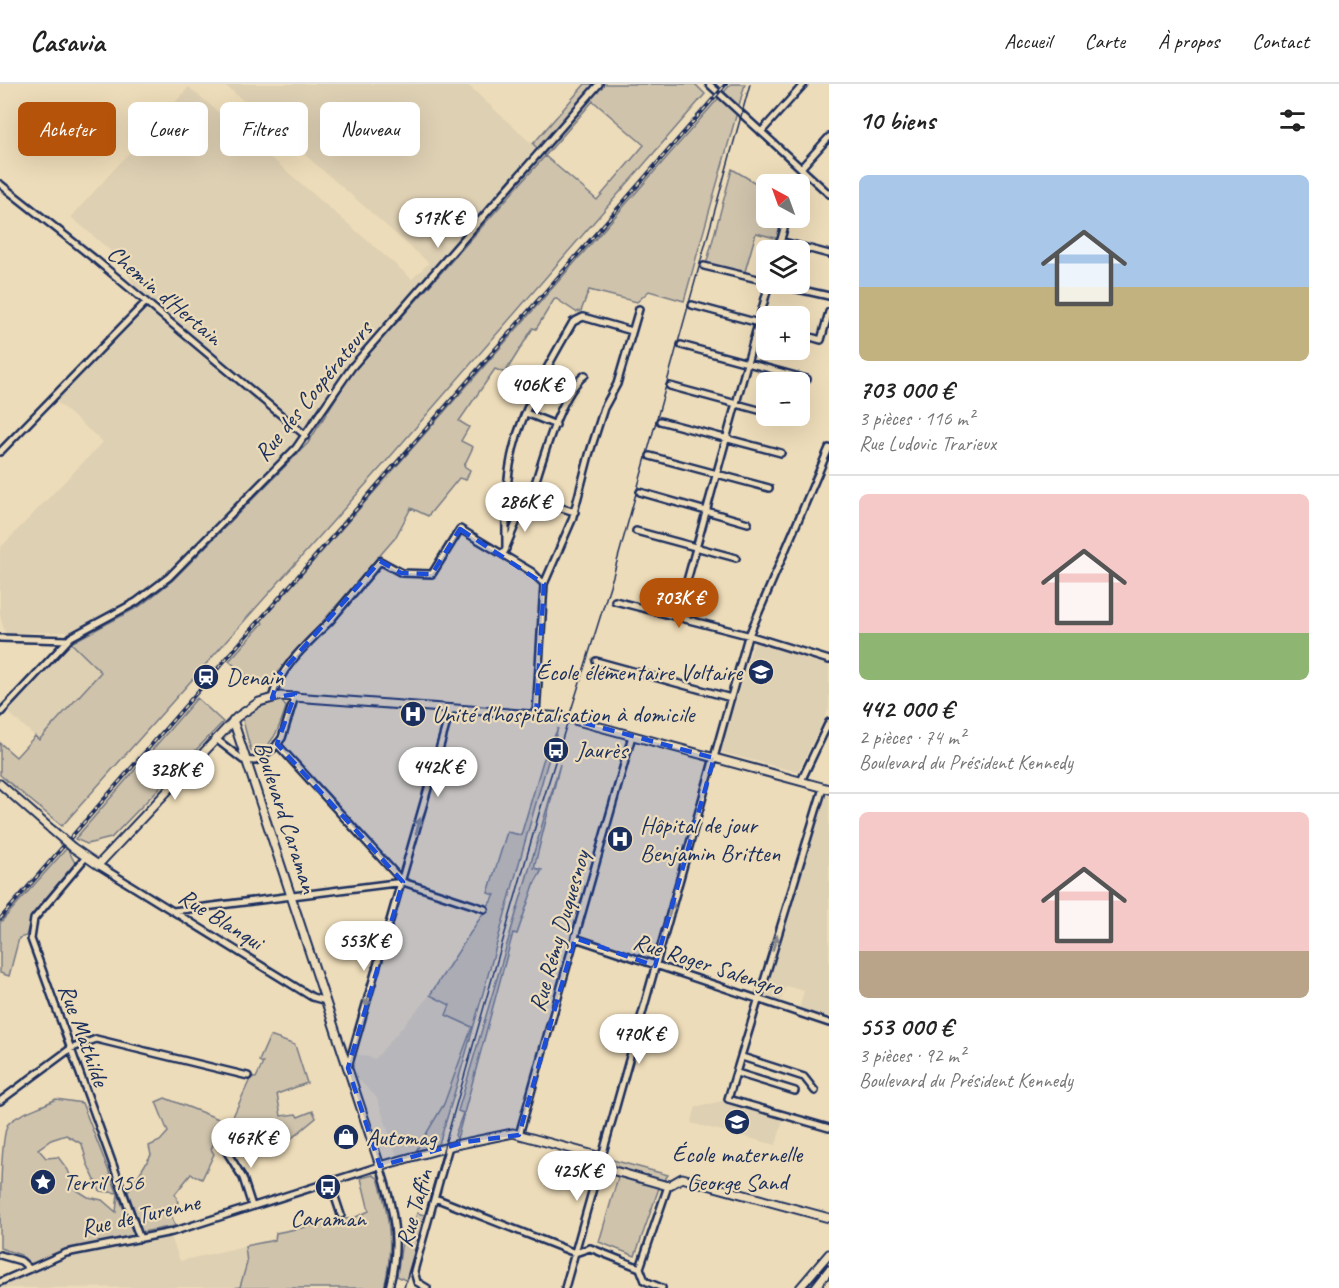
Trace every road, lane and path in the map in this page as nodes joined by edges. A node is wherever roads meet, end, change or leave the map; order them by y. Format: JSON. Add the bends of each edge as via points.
{"nodes":[{"id":1,"x":599,"y":84,"type":"edge"},
{"id":2,"x":709,"y":84,"type":"edge"},
{"id":3,"x":804,"y":84,"type":"edge"},
{"id":4,"x":761,"y":132,"type":"junction"},
{"id":5,"x":829,"y":137,"type":"edge"},
{"id":6,"x":802,"y":169,"type":"junction"},
{"id":7,"x":800,"y":174,"type":"edge"},
{"id":8,"x":0,"y":184,"type":"edge"},
{"id":9,"x":829,"y":194,"type":"edge"},
{"id":10,"x":810,"y":249,"type":"edge"},
{"id":11,"x":829,"y":254,"type":"edge"},
{"id":12,"x":704,"y":266,"type":"dead end"},
{"id":13,"x":756,"y":280,"type":"edge"},
{"id":14,"x":810,"y":292,"type":"edge"},
{"id":15,"x":829,"y":296,"type":"edge"},
{"id":16,"x":146,"y":302,"type":"junction"},
{"id":17,"x":692,"y":305,"type":"dead end"},
{"id":18,"x":639,"y":309,"type":"dead end"},
{"id":19,"x":829,"y":312,"type":"edge"},
{"id":20,"x":756,"y":322,"type":"edge"},
{"id":21,"x":756,"y":330,"type":"edge"},
{"id":22,"x":632,"y":331,"type":"junction"},
{"id":23,"x":810,"y":337,"type":"edge"},
{"id":24,"x":681,"y":345,"type":"dead end"},
{"id":25,"x":747,"y":363,"type":"junction"},
{"id":26,"x":781,"y":372,"type":"edge"},
{"id":27,"x":585,"y":375,"type":"dead end"},
{"id":28,"x":670,"y":386,"type":"dead end"},
{"id":29,"x":736,"y":403,"type":"junction"},
{"id":30,"x":756,"y":409,"type":"edge"},
{"id":31,"x":526,"y":413,"type":"junction"},
{"id":32,"x":660,"y":421,"type":"dead end"},
{"id":33,"x":556,"y":424,"type":"junction"},
{"id":34,"x":306,"y":436,"type":"junction"},
{"id":35,"x":726,"y":439,"type":"junction"},
{"id":36,"x":829,"y":448,"type":"edge"},
{"id":37,"x":0,"y":452,"type":"edge"},
{"id":38,"x":782,"y":453,"type":"dead end"},
{"id":39,"x":650,"y":456,"type":"dead end"},
{"id":40,"x":716,"y":474,"type":"junction"},
{"id":41,"x":769,"y":488,"type":"dead end"},
{"id":42,"x":640,"y":492,"type":"dead end"},
{"id":43,"x":506,"y":497,"type":"junction"},
{"id":44,"x":527,"y":503,"type":"junction"},
{"id":45,"x":706,"y":511,"type":"junction"},
{"id":46,"x":574,"y":512,"type":"junction"},
{"id":47,"x":748,"y":523,"type":"dead end"},
{"id":48,"x":636,"y":531,"type":"dead end"},
{"id":49,"x":696,"y":548,"type":"junction"},
{"id":50,"x":504,"y":551,"type":"junction"},
{"id":51,"x":736,"y":558,"type":"dead end"},
{"id":52,"x":544,"y":584,"type":"junction"},
{"id":53,"x":615,"y":601,"type":"dead end"},
{"id":54,"x":677,"y":617,"type":"junction"},
{"id":55,"x":749,"y":635,"type":"junction"},
{"id":56,"x":0,"y":638,"type":"edge"},
{"id":57,"x":68,"y":640,"type":"junction"},
{"id":58,"x":829,"y":660,"type":"edge"},
{"id":59,"x":596,"y":661,"type":"dead end"},
{"id":60,"x":295,"y":696,"type":"junction"},
{"id":61,"x":272,"y":698,"type":"junction"},
{"id":62,"x":731,"y":698,"type":"junction"},
{"id":63,"x":451,"y":708,"type":"junction"},
{"id":64,"x":0,"y":713,"type":"edge"},
{"id":65,"x":536,"y":715,"type":"junction"},
{"id":66,"x":233,"y":720,"type":"junction"},
{"id":67,"x":829,"y":722,"type":"edge"},
{"id":68,"x":632,"y":736,"type":"junction"},
{"id":69,"x":216,"y":739,"type":"junction"},
{"id":70,"x":277,"y":744,"type":"junction"},
{"id":71,"x":714,"y":758,"type":"junction"},
{"id":72,"x":248,"y":762,"type":"junction"},
{"id":73,"x":801,"y":781,"type":"junction"},
{"id":74,"x":0,"y":783,"type":"edge"},
{"id":75,"x":826,"y":788,"type":"edge"},
{"id":76,"x":86,"y":857,"type":"junction"},
{"id":77,"x":98,"y":865,"type":"junction"},
{"id":78,"x":403,"y":882,"type":"junction"},
{"id":79,"x":292,"y":896,"type":"junction"},
{"id":80,"x":485,"y":909,"type":"dead end"},
{"id":81,"x":173,"y":911,"type":"junction"},
{"id":82,"x":575,"y":938,"type":"junction"},
{"id":83,"x":655,"y":966,"type":"junction"},
{"id":84,"x":758,"y":999,"type":"junction"},
{"id":85,"x":326,"y":1001,"type":"junction"},
{"id":86,"x":829,"y":1023,"type":"edge"},
{"id":87,"x":70,"y":1050,"type":"junction"},
{"id":88,"x":742,"y":1058,"type":"junction"},
{"id":89,"x":348,"y":1068,"type":"junction"},
{"id":90,"x":737,"y":1073,"type":"junction"},
{"id":91,"x":248,"y":1076,"type":"dead end"},
{"id":92,"x":795,"y":1091,"type":"dead end"},
{"id":93,"x":815,"y":1091,"type":"dead end"},
{"id":94,"x":0,"y":1101,"type":"edge"},
{"id":95,"x":829,"y":1128,"type":"edge"},
{"id":96,"x":519,"y":1135,"type":"junction"},
{"id":97,"x":222,"y":1144,"type":"dead end"},
{"id":98,"x":449,"y":1146,"type":"junction"},
{"id":99,"x":601,"y":1157,"type":"junction"},
{"id":100,"x":380,"y":1167,"type":"junction"},
{"id":101,"x":330,"y":1182,"type":"junction"},
{"id":102,"x":668,"y":1186,"type":"junction"},
{"id":103,"x":435,"y":1198,"type":"junction"},
{"id":104,"x":252,"y":1206,"type":"junction"},
{"id":105,"x":341,"y":1215,"type":"dead end"},
{"id":106,"x":829,"y":1218,"type":"edge"},
{"id":107,"x":140,"y":1239,"type":"junction"},
{"id":108,"x":575,"y":1253,"type":"junction"},
{"id":109,"x":829,"y":1254,"type":"edge"},
{"id":110,"x":0,"y":1255,"type":"edge"},
{"id":111,"x":640,"y":1268,"type":"junction"},
{"id":112,"x":30,"y":1269,"type":"junction"},
{"id":113,"x":829,"y":1270,"type":"edge"},
{"id":114,"x":0,"y":1282,"type":"edge"},
{"id":115,"x":389,"y":1288,"type":"edge"},
{"id":116,"x":427,"y":1288,"type":"edge"},
{"id":117,"x":564,"y":1288,"type":"edge"},
{"id":118,"x":662,"y":1288,"type":"edge"},
{"id":119,"x":800,"y":1288,"type":"edge"},
{"id":120,"x":815,"y":1288,"type":"edge"}],
"edges":[{"from":1,"to":34,"type":"street","name":"Rue des Coopérateurs","via":[[352,367]]},
{"from":2,"to":4,"type":"street"},
{"from":3,"to":4,"type":"street"},
{"from":4,"to":6,"type":"street"},
{"from":5,"to":6,"type":"street"},
{"from":6,"to":7,"type":"street"},
{"from":6,"to":9,"type":"street"},
{"from":8,"to":16,"type":"street","name":"Chemin d'Hertain"},
{"from":10,"to":11,"type":"street"},
{"from":12,"to":13,"type":"street"},
{"from":14,"to":15,"type":"street"},
{"from":16,"to":34,"type":"street","name":"Chemin d'Hertain"},
{"from":16,"to":37,"type":"street"},
{"from":17,"to":20,"type":"street"},
{"from":18,"to":22,"type":"street"},
{"from":19,"to":23,"type":"street","via":[[821,340]]},
{"from":21,"to":25,"type":"street"},
{"from":22,"to":31,"type":"street","via":[[583,317],[575,320]]},
{"from":22,"to":46,"type":"street","via":[[617,384],[604,408]]},
{"from":24,"to":25,"type":"street"},
{"from":25,"to":26,"type":"street"},
{"from":25,"to":29,"type":"street"},
{"from":27,"to":33,"type":"street","via":[[573,386]]},
{"from":28,"to":29,"type":"street"},
{"from":29,"to":30,"type":"street"},
{"from":29,"to":35,"type":"street"},
{"from":31,"to":33,"type":"street"},
{"from":31,"to":43,"type":"street","via":[[511,459]]},
{"from":32,"to":35,"type":"street"},
{"from":33,"to":44,"type":"street"},
{"from":34,"to":57,"type":"street","name":"Rue des Coopérateurs","via":[[157,588]]},
{"from":35,"to":38,"type":"street"},
{"from":35,"to":40,"type":"street"},
{"from":36,"to":55,"type":"street"},
{"from":39,"to":40,"type":"street"},
{"from":40,"to":41,"type":"street"},
{"from":40,"to":45,"type":"street"},
{"from":42,"to":45,"type":"street"},
{"from":43,"to":44,"type":"street"},
{"from":43,"to":50,"type":"street"},
{"from":44,"to":46,"type":"street","via":[[536,500]]},
{"from":44,"to":50,"type":"street"},
{"from":45,"to":47,"type":"street"},
{"from":45,"to":49,"type":"street"},
{"from":46,"to":52,"type":"street"},
{"from":48,"to":49,"type":"street"},
{"from":49,"to":51,"type":"street"},
{"from":49,"to":54,"type":"street"},
{"from":50,"to":52,"type":"street"},
{"from":50,"to":61,"type":"street","via":[[460,529],[432,574],[402,573],[380,561],[280,675]]},
{"from":52,"to":65,"type":"street"},
{"from":53,"to":54,"type":"street"},
{"from":54,"to":55,"type":"street"},
{"from":55,"to":58,"type":"street"},
{"from":55,"to":62,"type":"street"},
{"from":56,"to":57,"type":"street"},
{"from":57,"to":64,"type":"street","name":"Rue des Coopérateurs"},
{"from":59,"to":62,"type":"street"},
{"from":60,"to":61,"type":"street"},
{"from":60,"to":63,"type":"street"},
{"from":60,"to":70,"type":"street","via":[[284,734]]},
{"from":61,"to":66,"type":"street","via":[[249,707]]},
{"from":62,"to":71,"type":"street"},
{"from":63,"to":65,"type":"street"},
{"from":78,"to":63,"type":"street","one_way":true},
{"from":65,"to":68,"type":"street","via":[[566,718]]},
{"from":66,"to":69,"type":"street"},
{"from":66,"to":72,"type":"street","name":"Boulevard Caraman"},
{"from":67,"to":73,"type":"street"},
{"from":68,"to":71,"type":"street"},
{"from":68,"to":82,"type":"street","name":"Rue Rémy Duquesnoy"},
{"from":69,"to":72,"type":"street"},
{"from":69,"to":77,"type":"street"},
{"from":70,"to":72,"type":"street"},
{"from":70,"to":78,"type":"street"},
{"from":71,"to":73,"type":"street"},
{"from":83,"to":71,"type":"street","one_way":true},
{"from":72,"to":79,"type":"street","name":"Boulevard Caraman"},
{"from":73,"to":75,"type":"street"},
{"from":74,"to":76,"type":"street","bridge":true},
{"from":84,"to":75,"type":"street","one_way":true},
{"from":76,"to":77,"type":"street"},
{"from":76,"to":87,"type":"street","name":"Rue Mathilde","via":[[37,916],[31,931],[33,950]]},
{"from":77,"to":81,"type":"street","name":"Rue Blanqui"},
{"from":78,"to":79,"type":"street"},
{"from":78,"to":80,"type":"street"},
{"from":78,"to":89,"type":"street","one_way":true},
{"from":79,"to":81,"type":"street"},
{"from":79,"to":85,"type":"street","name":"Boulevard Caraman"},
{"from":81,"to":85,"type":"street","name":"Rue Blanqui","via":[[312,997]]},
{"from":82,"to":83,"type":"street","name":"Rue Roger Salengro"},
{"from":82,"to":96,"type":"street","name":"Rue Rémy Duquesnoy"},
{"from":83,"to":84,"type":"street","name":"Rue Roger Salengro"},
{"from":83,"to":99,"type":"street"},
{"from":84,"to":86,"type":"street","name":"Rue Roger Salengro"},
{"from":84,"to":88,"type":"street"},
{"from":85,"to":89,"type":"street","name":"Boulevard Caraman"},
{"from":87,"to":91,"type":"street","via":[[99,1039]]},
{"from":87,"to":94,"type":"street"},
{"from":87,"to":107,"type":"street","name":"Rue Mathilde"},
{"from":88,"to":90,"type":"street"},
{"from":88,"to":93,"type":"street","via":[[804,1077]]},
{"from":89,"to":100,"type":"street","name":"Boulevard Caraman"},
{"from":90,"to":92,"type":"street"},
{"from":90,"to":95,"type":"street","via":[[728,1099]]},
{"from":96,"to":98,"type":"street","name":"Rue de Turenne","via":[[504,1134]]},
{"from":96,"to":99,"type":"street","name":"Rue de Turenne"},
{"from":97,"to":104,"type":"street","via":[[243,1178]]},
{"from":98,"to":100,"type":"street","name":"Rue de Turenne"},
{"from":98,"to":103,"type":"street","name":"Rue Taffin"},
{"from":99,"to":102,"type":"street","via":[[613,1171]]},
{"from":99,"to":108,"type":"street"},
{"from":100,"to":101,"type":"street","name":"Rue de Turenne"},
{"from":100,"to":115,"type":"street","via":[[396,1236]]},
{"from":101,"to":104,"type":"street","name":"Rue de Turenne"},
{"from":101,"to":105,"type":"street"},
{"from":102,"to":106,"type":"street","via":[[682,1178]]},
{"from":102,"to":111,"type":"street"},
{"from":103,"to":108,"type":"street"},
{"from":103,"to":116,"type":"street","name":"Rue Taffin","via":[[414,1272],[415,1279]]},
{"from":104,"to":107,"type":"street","name":"Rue de Turenne"},
{"from":107,"to":112,"type":"street","name":"Rue de Turenne","via":[[69,1252]]},
{"from":108,"to":111,"type":"street","via":[[590,1248]]},
{"from":108,"to":117,"type":"street"},
{"from":109,"to":119,"type":"street"},
{"from":110,"to":112,"type":"street","via":[[21,1261]]},
{"from":111,"to":118,"type":"street","via":[[645,1281]]},
{"from":112,"to":114,"type":"street","name":"Rue de Turenne"},
{"from":113,"to":120,"type":"street"}]}
